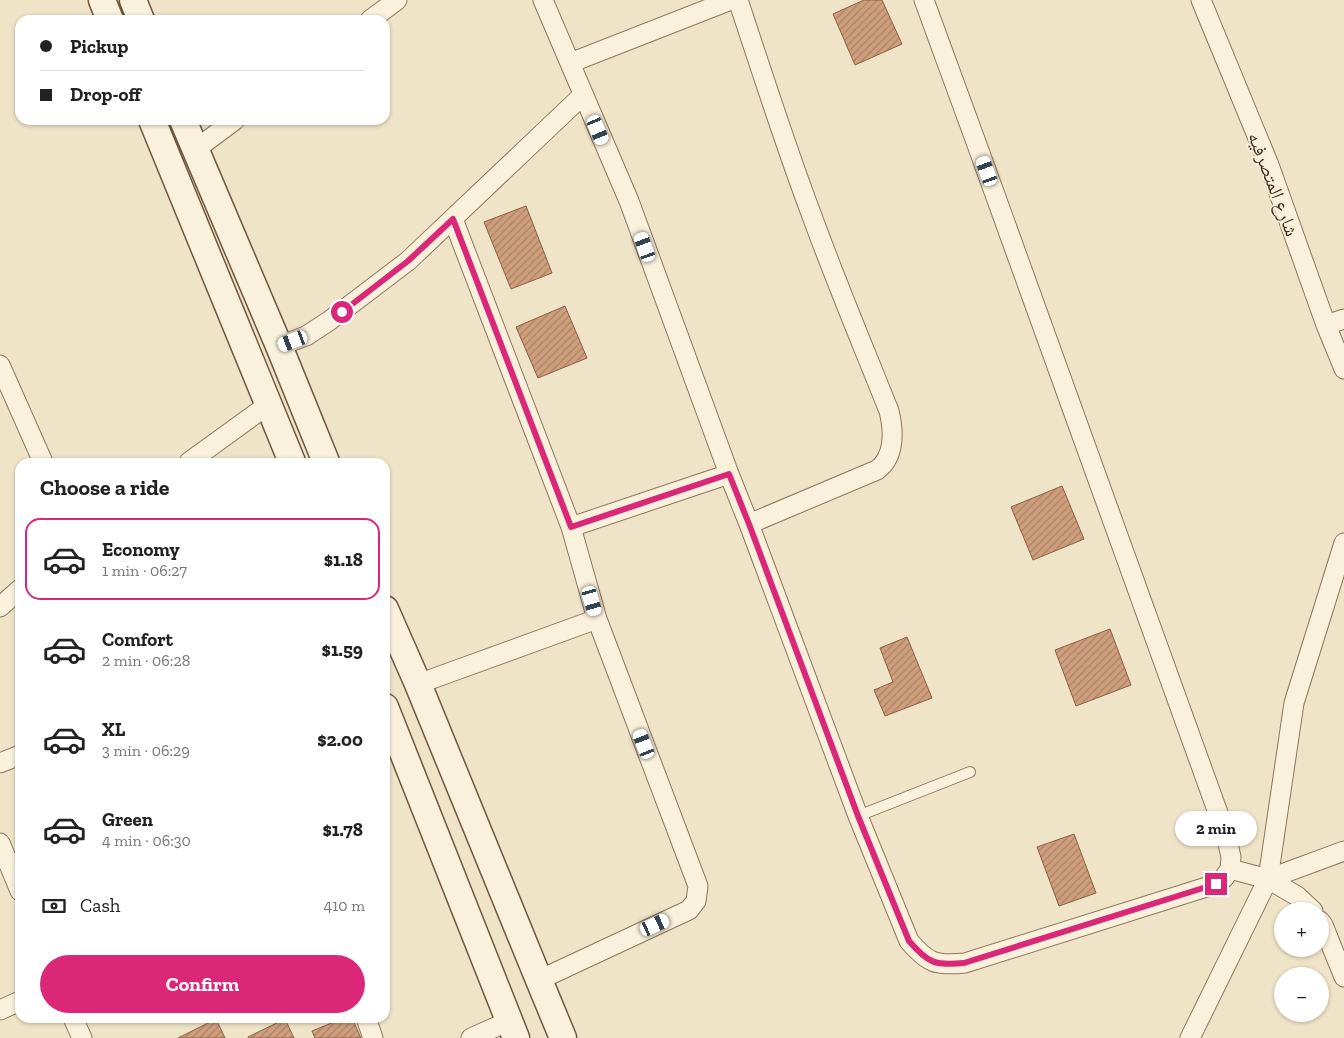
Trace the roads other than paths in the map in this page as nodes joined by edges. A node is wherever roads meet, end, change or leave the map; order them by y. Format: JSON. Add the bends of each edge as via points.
{"nodes":[{"id":1,"x":102,"y":0,"type":"edge"},
{"id":2,"x":133,"y":0,"type":"edge"},
{"id":3,"x":397,"y":0,"type":"edge"},
{"id":4,"x":543,"y":0,"type":"edge"},
{"id":5,"x":731,"y":0,"type":"edge"},
{"id":6,"x":738,"y":0,"type":"edge"},
{"id":7,"x":924,"y":0,"type":"edge"},
{"id":8,"x":1201,"y":0,"type":"edge"},
{"id":9,"x":108,"y":15,"type":"edge"},
{"id":10,"x":140,"y":15,"type":"edge"},
{"id":11,"x":377,"y":15,"type":"edge"},
{"id":12,"x":570,"y":63,"type":"junction"},
{"id":13,"x":582,"y":95,"type":"junction"},
{"id":14,"x":154,"y":125,"type":"edge"},
{"id":15,"x":185,"y":125,"type":"edge"},
{"id":16,"x":228,"y":125,"type":"edge"},
{"id":17,"x":196,"y":150,"type":"junction"},
{"id":18,"x":453,"y":219,"type":"junction"},
{"id":19,"x":1344,"y":319,"type":"edge"},
{"id":20,"x":1326,"y":326,"type":"junction"},
{"id":21,"x":279,"y":346,"type":"junction"},
{"id":22,"x":0,"y":365,"type":"edge"},
{"id":23,"x":1344,"y":368,"type":"edge"},
{"id":24,"x":269,"y":404,"type":"junction"},
{"id":25,"x":41,"y":458,"type":"edge"},
{"id":26,"x":195,"y":458,"type":"edge"},
{"id":27,"x":290,"y":458,"type":"edge"},
{"id":28,"x":324,"y":458,"type":"edge"},
{"id":29,"x":729,"y":474,"type":"junction"},
{"id":30,"x":749,"y":524,"type":"junction"},
{"id":31,"x":571,"y":527,"type":"junction"},
{"id":32,"x":1344,"y":543,"type":"edge"},
{"id":33,"x":15,"y":594,"type":"edge"},
{"id":34,"x":0,"y":607,"type":"edge"},
{"id":35,"x":598,"y":619,"type":"junction"},
{"id":36,"x":390,"y":625,"type":"edge"},
{"id":37,"x":418,"y":684,"type":"junction"},
{"id":38,"x":390,"y":720,"type":"edge"},
{"id":39,"x":15,"y":757,"type":"edge"},
{"id":40,"x":0,"y":763,"type":"edge"},
{"id":41,"x":970,"y":772,"type":"dead end"},
{"id":42,"x":858,"y":816,"type":"junction"},
{"id":43,"x":0,"y":843,"type":"edge"},
{"id":44,"x":1344,"y":851,"type":"edge"},
{"id":45,"x":1230,"y":869,"type":"junction"},
{"id":46,"x":15,"y":879,"type":"edge"},
{"id":47,"x":1268,"y":879,"type":"junction"},
{"id":48,"x":1303,"y":902,"type":"edge"},
{"id":49,"x":1329,"y":939,"type":"edge"},
{"id":50,"x":1344,"y":977,"type":"edge"},
{"id":51,"x":538,"y":980,"type":"junction"},
{"id":52,"x":15,"y":1003,"type":"edge"},
{"id":53,"x":0,"y":1010,"type":"edge"},
{"id":54,"x":75,"y":1023,"type":"edge"},
{"id":55,"x":368,"y":1023,"type":"edge"},
{"id":56,"x":512,"y":1030,"type":"edge"},
{"id":57,"x":82,"y":1038,"type":"edge"},
{"id":58,"x":373,"y":1038,"type":"edge"},
{"id":59,"x":470,"y":1038,"type":"edge"},
{"id":60,"x":564,"y":1038,"type":"edge"},
{"id":61,"x":1190,"y":1038,"type":"edge"}],
"edges":[{"from":1,"to":9,"type":"street"},
{"from":2,"to":10,"type":"street"},
{"from":3,"to":11,"type":"street"},
{"from":4,"to":12,"type":"street"},
{"from":5,"to":12,"type":"street"},
{"from":6,"to":30,"type":"street","via":[[811,215],[892,424],[891,449],[883,466]]},
{"from":7,"to":45,"type":"street","via":[[1226,835]]},
{"from":8,"to":20,"type":"street","name":"شارع المتصرفيه","via":[[1269,165]]},
{"from":12,"to":13,"type":"street"},
{"from":13,"to":18,"type":"street"},
{"from":13,"to":29,"type":"street","via":[[629,201]]},
{"from":14,"to":24,"type":"street"},
{"from":15,"to":17,"type":"street"},
{"from":16,"to":17,"type":"street"},
{"from":17,"to":21,"type":"street"},
{"from":18,"to":21,"type":"street","via":[[408,261],[342,312],[306,336]]},
{"from":18,"to":31,"type":"street"},
{"from":19,"to":20,"type":"street"},
{"from":20,"to":23,"type":"street","name":"شارع المتصرفيه"},
{"from":21,"to":28,"type":"street"},
{"from":22,"to":25,"type":"street"},
{"from":24,"to":26,"type":"street"},
{"from":24,"to":27,"type":"street"},
{"from":29,"to":30,"type":"street"},
{"from":29,"to":31,"type":"street"},
{"from":30,"to":42,"type":"street"},
{"from":31,"to":35,"type":"street"},
{"from":32,"to":47,"type":"street","via":[[1294,703]]},
{"from":33,"to":34,"type":"street"},
{"from":35,"to":37,"type":"street"},
{"from":35,"to":51,"type":"street","via":[[698,886],[696,901],[689,910]]},
{"from":36,"to":37,"type":"street"},
{"from":37,"to":51,"type":"street"},
{"from":38,"to":56,"type":"street"},
{"from":39,"to":40,"type":"street"},
{"from":41,"to":42,"type":"lane"},
{"from":42,"to":45,"type":"street","via":[[909,941],[920,954],[945,965],[964,963],[1216,884]]},
{"from":43,"to":46,"type":"street"},
{"from":44,"to":47,"type":"street"},
{"from":45,"to":47,"type":"street"},
{"from":47,"to":48,"type":"street"},
{"from":47,"to":61,"type":"street"},
{"from":49,"to":50,"type":"street"},
{"from":51,"to":60,"type":"street"},
{"from":52,"to":53,"type":"street"},
{"from":54,"to":57,"type":"street"},
{"from":55,"to":58,"type":"street"},
{"from":56,"to":59,"type":"street"}]}
